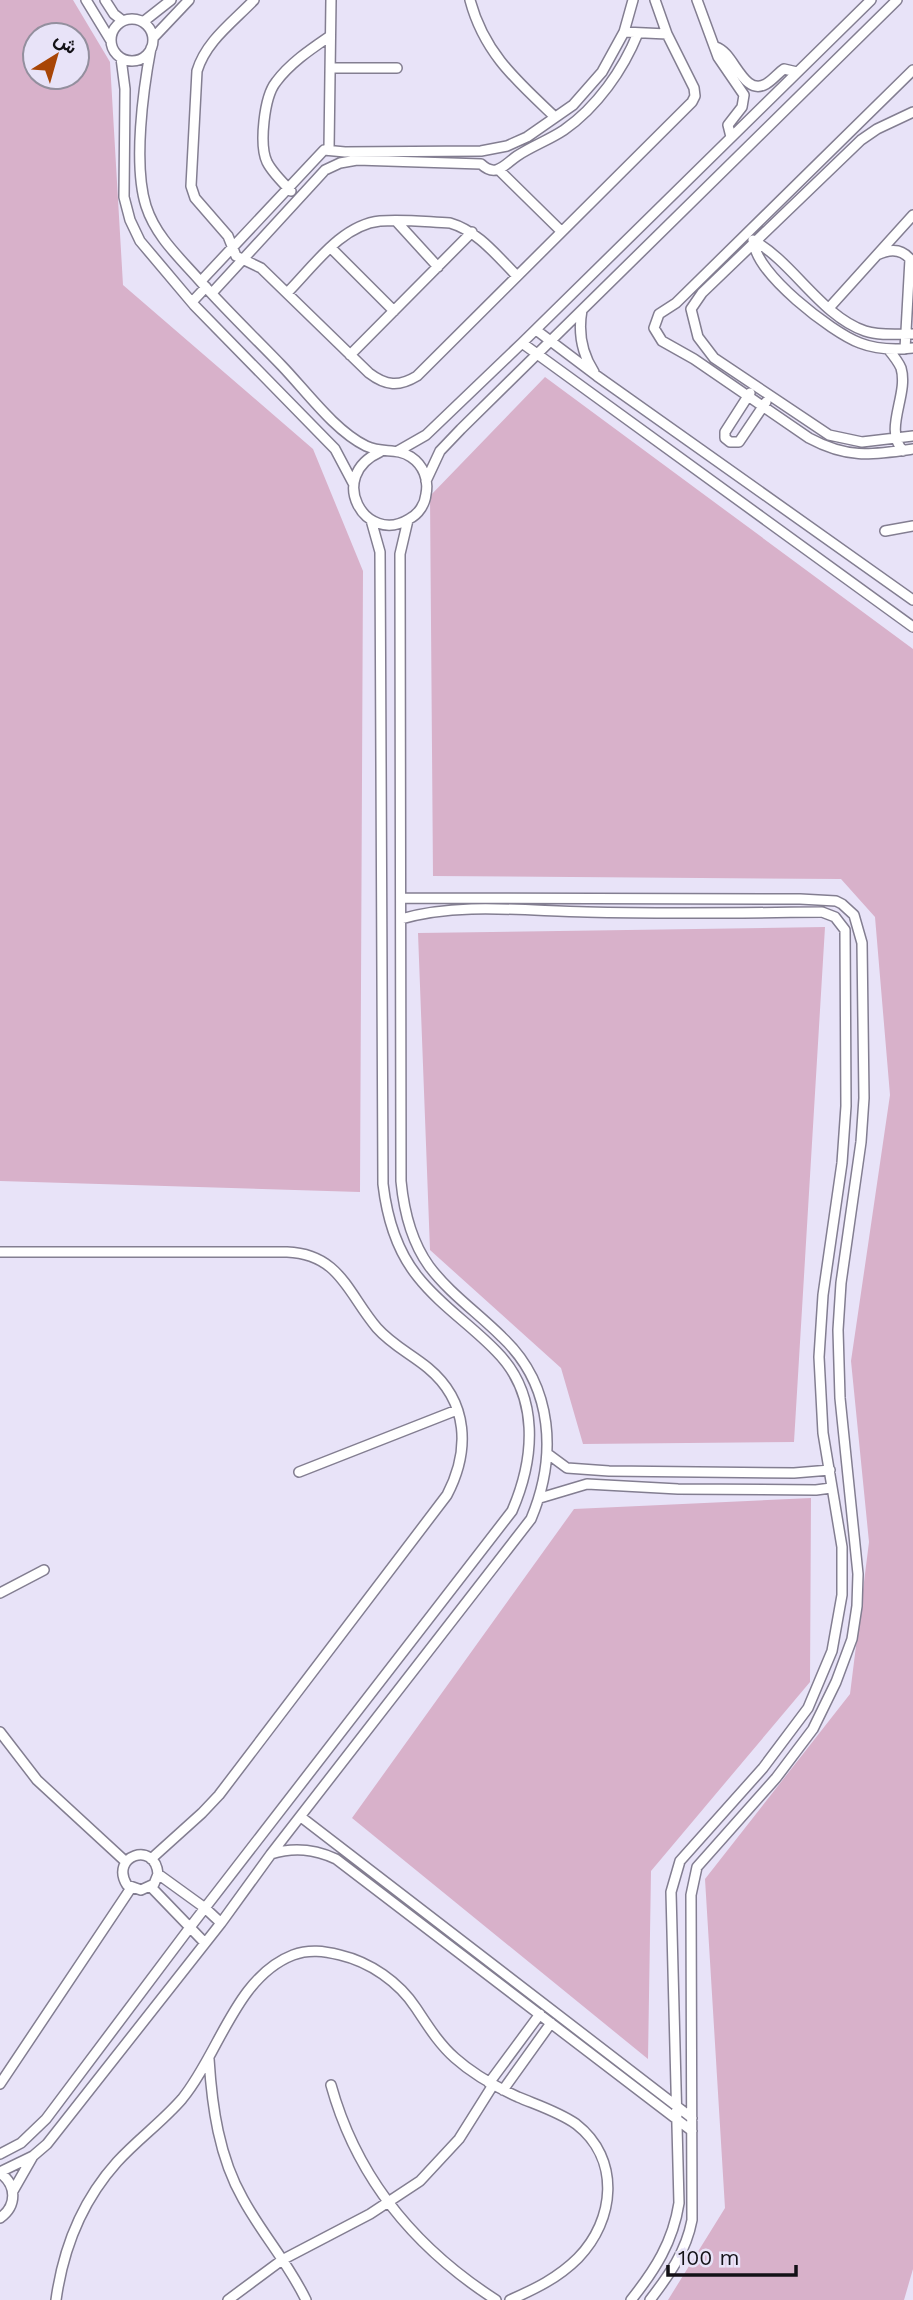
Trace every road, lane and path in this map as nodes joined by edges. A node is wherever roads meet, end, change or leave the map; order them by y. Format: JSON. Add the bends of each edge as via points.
{"nodes":[{"id":1,"x":86,"y":0,"type":"edge"},
{"id":2,"x":104,"y":0,"type":"edge"},
{"id":3,"x":171,"y":0,"type":"edge"},
{"id":4,"x":189,"y":0,"type":"edge"},
{"id":5,"x":254,"y":0,"type":"edge"},
{"id":6,"x":331,"y":0,"type":"edge"},
{"id":7,"x":470,"y":0,"type":"edge"},
{"id":8,"x":633,"y":0,"type":"edge"},
{"id":9,"x":655,"y":0,"type":"edge"},
{"id":10,"x":697,"y":0,"type":"edge"},
{"id":11,"x":871,"y":0,"type":"edge"},
{"id":12,"x":897,"y":0,"type":"edge"},
{"id":13,"x":123,"y":21,"type":"junction"},
{"id":14,"x":143,"y":22,"type":"junction"},
{"id":15,"x":624,"y":32,"type":"junction"},
{"id":16,"x":638,"y":33,"type":"junction"},
{"id":17,"x":667,"y":34,"type":"junction"},
{"id":18,"x":330,"y":36,"type":"junction"},
{"id":19,"x":111,"y":41,"type":"junction"},
{"id":20,"x":152,"y":43,"type":"junction"},
{"id":21,"x":716,"y":47,"type":"junction"},
{"id":22,"x":121,"y":58,"type":"junction"},
{"id":23,"x":330,"y":68,"type":"junction"},
{"id":24,"x":397,"y":68,"type":"dead end"},
{"id":25,"x":913,"y":70,"type":"edge"},
{"id":26,"x":797,"y":72,"type":"junction"},
{"id":27,"x":913,"y":112,"type":"edge"},
{"id":28,"x":555,"y":117,"type":"junction"},
{"id":29,"x":731,"y":137,"type":"junction"},
{"id":30,"x":329,"y":149,"type":"junction"},
{"id":31,"x":481,"y":151,"type":"junction"},
{"id":32,"x":314,"y":162,"type":"junction"},
{"id":33,"x":481,"y":164,"type":"junction"},
{"id":34,"x":325,"y":170,"type":"junction"},
{"id":35,"x":499,"y":170,"type":"junction"},
{"id":36,"x":797,"y":184,"type":"junction"},
{"id":37,"x":289,"y":189,"type":"junction"},
{"id":38,"x":806,"y":192,"type":"junction"},
{"id":39,"x":298,"y":198,"type":"junction"},
{"id":40,"x":913,"y":215,"type":"edge"},
{"id":41,"x":396,"y":221,"type":"junction"},
{"id":42,"x":561,"y":231,"type":"junction"},
{"id":43,"x":472,"y":232,"type":"junction"},
{"id":44,"x":746,"y":234,"type":"junction"},
{"id":45,"x":754,"y":242,"type":"junction"},
{"id":46,"x":232,"y":248,"type":"junction"},
{"id":47,"x":331,"y":248,"type":"junction"},
{"id":48,"x":877,"y":255,"type":"junction"},
{"id":49,"x":243,"y":260,"type":"junction"},
{"id":50,"x":438,"y":267,"type":"junction"},
{"id":51,"x":912,"y":269,"type":"edge"},
{"id":52,"x":517,"y":276,"type":"junction"},
{"id":53,"x":206,"y":287,"type":"junction"},
{"id":54,"x":287,"y":293,"type":"junction"},
{"id":55,"x":192,"y":302,"type":"junction"},
{"id":56,"x":676,"y":303,"type":"junction"},
{"id":57,"x":829,"y":308,"type":"junction"},
{"id":58,"x":582,"y":310,"type":"junction"},
{"id":59,"x":394,"y":311,"type":"junction"},
{"id":60,"x":691,"y":314,"type":"junction"},
{"id":61,"x":536,"y":330,"type":"junction"},
{"id":62,"x":909,"y":334,"type":"edge"},
{"id":63,"x":551,"y":341,"type":"junction"},
{"id":64,"x":523,"y":343,"type":"junction"},
{"id":65,"x":888,"y":349,"type":"junction"},
{"id":66,"x":909,"y":349,"type":"edge"},
{"id":67,"x":350,"y":355,"type":"junction"},
{"id":68,"x":536,"y":355,"type":"junction"},
{"id":69,"x":597,"y":376,"type":"junction"},
{"id":70,"x":755,"y":386,"type":"junction"},
{"id":71,"x":748,"y":396,"type":"junction"},
{"id":72,"x":770,"y":396,"type":"junction"},
{"id":73,"x":763,"y":407,"type":"junction"},
{"id":74,"x":913,"y":436,"type":"edge"},
{"id":75,"x":895,"y":438,"type":"junction"},
{"id":76,"x":908,"y":450,"type":"edge"},
{"id":77,"x":398,"y":451,"type":"junction"},
{"id":78,"x":380,"y":452,"type":"junction"},
{"id":79,"x":426,"y":481,"type":"junction"},
{"id":80,"x":353,"y":483,"type":"junction"},
{"id":81,"x":371,"y":520,"type":"junction"},
{"id":82,"x":408,"y":520,"type":"junction"},
{"id":83,"x":913,"y":526,"type":"edge"},
{"id":84,"x":885,"y":531,"type":"dead end"},
{"id":85,"x":913,"y":600,"type":"edge"},
{"id":86,"x":913,"y":627,"type":"edge"},
{"id":87,"x":401,"y":898,"type":"junction"},
{"id":88,"x":401,"y":919,"type":"junction"},
{"id":89,"x":0,"y":1252,"type":"edge"},
{"id":90,"x":457,"y":1410,"type":"junction"},
{"id":91,"x":548,"y":1454,"type":"junction"},
{"id":92,"x":830,"y":1470,"type":"junction"},
{"id":93,"x":299,"y":1472,"type":"dead end"},
{"id":94,"x":831,"y":1488,"type":"junction"},
{"id":95,"x":540,"y":1498,"type":"junction"},
{"id":96,"x":44,"y":1570,"type":"dead end"},
{"id":97,"x":0,"y":1593,"type":"edge"},
{"id":98,"x":0,"y":1732,"type":"edge"},
{"id":99,"x":301,"y":1817,"type":"junction"},
{"id":100,"x":271,"y":1854,"type":"junction"},
{"id":101,"x":151,"y":1859,"type":"junction"},
{"id":102,"x":126,"y":1862,"type":"junction"},
{"id":103,"x":158,"y":1874,"type":"junction"},
{"id":104,"x":150,"y":1887,"type":"junction"},
{"id":105,"x":131,"y":1888,"type":"junction"},
{"id":106,"x":205,"y":1909,"type":"junction"},
{"id":107,"x":221,"y":1923,"type":"junction"},
{"id":108,"x":191,"y":1926,"type":"junction"},
{"id":109,"x":205,"y":1943,"type":"junction"},
{"id":110,"x":540,"y":2014,"type":"junction"},
{"id":111,"x":551,"y":2023,"type":"junction"},
{"id":112,"x":209,"y":2059,"type":"junction"},
{"id":113,"x":0,"y":2084,"type":"edge"},
{"id":114,"x":331,"y":2085,"type":"dead end"},
{"id":115,"x":495,"y":2086,"type":"junction"},
{"id":116,"x":676,"y":2105,"type":"junction"},
{"id":117,"x":692,"y":2118,"type":"junction"},
{"id":118,"x":677,"y":2119,"type":"junction"},
{"id":119,"x":692,"y":2131,"type":"junction"},
{"id":120,"x":0,"y":2154,"type":"edge"},
{"id":121,"x":33,"y":2156,"type":"junction"},
{"id":122,"x":0,"y":2173,"type":"edge"},
{"id":123,"x":13,"y":2191,"type":"junction"},
{"id":124,"x":388,"y":2203,"type":"junction"},
{"id":125,"x":0,"y":2218,"type":"edge"},
{"id":126,"x":282,"y":2260,"type":"junction"},
{"id":127,"x":55,"y":2300,"type":"edge"},
{"id":128,"x":228,"y":2300,"type":"edge"},
{"id":129,"x":306,"y":2300,"type":"edge"},
{"id":130,"x":496,"y":2300,"type":"edge"},
{"id":131,"x":510,"y":2300,"type":"edge"},
{"id":132,"x":631,"y":2300,"type":"edge"},
{"id":133,"x":650,"y":2300,"type":"edge"}],
"edges":[{"from":1,"to":19,"type":"street"},
{"from":2,"to":13,"type":"street"},
{"from":3,"to":14,"type":"street"},
{"from":4,"to":20,"type":"street"},
{"from":5,"to":46,"type":"street","via":[[208,46],[197,71],[191,187]]},
{"from":6,"to":18,"type":"street"},
{"from":7,"to":28,"type":"street","via":[[478,26],[506,70]]},
{"from":8,"to":15,"type":"street"},
{"from":9,"to":17,"type":"street"},
{"from":10,"to":21,"type":"street"},
{"from":11,"to":26,"type":"street"},
{"from":12,"to":58,"type":"street"},
{"from":13,"to":14,"type":"street"},
{"from":13,"to":19,"type":"street"},
{"from":14,"to":20,"type":"street","via":[[150,29]]},
{"from":15,"to":16,"type":"street"},
{"from":15,"to":28,"type":"street","via":[[589,89]]},
{"from":16,"to":17,"type":"street"},
{"from":16,"to":35,"type":"street","via":[[620,70],[590,107],[566,128]]},
{"from":17,"to":42,"type":"street","via":[[694,88],[692,102]]},
{"from":18,"to":23,"type":"street"},
{"from":18,"to":37,"type":"street","via":[[275,83],[265,113],[267,162]]},
{"from":19,"to":22,"type":"street"},
{"from":20,"to":22,"type":"street","via":[[145,56]]},
{"from":20,"to":53,"type":"street","via":[[140,142],[141,186],[146,207],[167,246]]},
{"from":21,"to":26,"type":"street","via":[[755,86],[766,84],[784,69]]},
{"from":21,"to":29,"type":"street","via":[[744,95],[742,107],[729,125]]},
{"from":22,"to":55,"type":"street","via":[[125,89],[122,174],[130,220],[154,260]]},
{"from":23,"to":24,"type":"street"},
{"from":23,"to":30,"type":"street"},
{"from":25,"to":36,"type":"street"},
{"from":26,"to":29,"type":"street"},
{"from":27,"to":38,"type":"street","via":[[861,139]]},
{"from":28,"to":31,"type":"street","via":[[508,146]]},
{"from":29,"to":61,"type":"street"},
{"from":30,"to":31,"type":"street"},
{"from":30,"to":32,"type":"street"},
{"from":31,"to":33,"type":"street"},
{"from":32,"to":34,"type":"street"},
{"from":32,"to":37,"type":"street"},
{"from":33,"to":34,"type":"street","via":[[357,160]]},
{"from":33,"to":35,"type":"street"},
{"from":34,"to":39,"type":"street"},
{"from":35,"to":42,"type":"street"},
{"from":36,"to":38,"type":"street"},
{"from":36,"to":44,"type":"street"},
{"from":37,"to":39,"type":"street"},
{"from":37,"to":46,"type":"street"},
{"from":38,"to":45,"type":"street"},
{"from":39,"to":49,"type":"street"},
{"from":40,"to":48,"type":"street"},
{"from":41,"to":43,"type":"street","via":[[450,223]]},
{"from":41,"to":47,"type":"street","via":[[360,226]]},
{"from":41,"to":50,"type":"street"},
{"from":42,"to":52,"type":"street"},
{"from":43,"to":50,"type":"street"},
{"from":43,"to":52,"type":"street"},
{"from":44,"to":45,"type":"street"},
{"from":44,"to":56,"type":"street"},
{"from":45,"to":57,"type":"street","via":[[773,253]]},
{"from":45,"to":60,"type":"street","via":[[702,293]]},
{"from":45,"to":65,"type":"street","via":[[765,268],[814,314],[859,342]]},
{"from":46,"to":49,"type":"street"},
{"from":46,"to":53,"type":"street"},
{"from":47,"to":54,"type":"street"},
{"from":47,"to":59,"type":"street"},
{"from":48,"to":51,"type":"street","via":[[890,250],[903,253]]},
{"from":48,"to":57,"type":"street"},
{"from":49,"to":53,"type":"street"},
{"from":49,"to":54,"type":"street","via":[[261,268]]},
{"from":50,"to":59,"type":"street"},
{"from":51,"to":62,"type":"street"},
{"from":52,"to":67,"type":"street","via":[[406,383],[379,381]]},
{"from":53,"to":55,"type":"street"},
{"from":53,"to":78,"type":"street","via":[[346,433]]},
{"from":54,"to":67,"type":"street"},
{"from":55,"to":80,"type":"street","via":[[335,449]]},
{"from":56,"to":60,"type":"street"},
{"from":56,"to":71,"type":"street","via":[[656,318],[658,337]]},
{"from":57,"to":62,"type":"street","via":[[865,331]]},
{"from":58,"to":63,"type":"street"},
{"from":58,"to":69,"type":"street","via":[[583,352]]},
{"from":59,"to":67,"type":"street"},
{"from":60,"to":70,"type":"street","via":[[708,352]]},
{"from":61,"to":63,"type":"street"},
{"from":61,"to":64,"type":"street"},
{"from":62,"to":66,"type":"street"},
{"from":63,"to":68,"type":"street"},
{"from":63,"to":69,"type":"street"},
{"from":64,"to":68,"type":"street"},
{"from":64,"to":77,"type":"street","via":[[426,435]]},
{"from":65,"to":66,"type":"street"},
{"from":65,"to":75,"type":"street","via":[[902,375]]},
{"from":68,"to":79,"type":"street","via":[[440,451]]},
{"from":68,"to":86,"type":"street"},
{"from":69,"to":85,"type":"street"},
{"from":70,"to":71,"type":"street"},
{"from":70,"to":72,"type":"street"},
{"from":71,"to":73,"type":"street"},
{"from":71,"to":73,"type":"street","via":[[725,432],[727,440],[738,442]]},
{"from":72,"to":73,"type":"street"},
{"from":72,"to":75,"type":"street","via":[[828,435],[862,442]]},
{"from":73,"to":76,"type":"street","via":[[809,438],[844,453]]},
{"from":74,"to":75,"type":"street"},
{"from":75,"to":76,"type":"street"},
{"from":77,"to":78,"type":"street"},
{"from":77,"to":79,"type":"street","via":[[413,459]]},
{"from":78,"to":80,"type":"street","via":[[362,463]]},
{"from":79,"to":82,"type":"street","via":[[421,508]]},
{"from":80,"to":81,"type":"street","via":[[356,504]]},
{"from":81,"to":82,"type":"street","via":[[389,525]]},
{"from":81,"to":106,"type":"street","via":[[380,552],[386,1209],[403,1256],[418,1277],[512,1372],[524,1398],[530,1456],[512,1511]]},
{"from":82,"to":87,"type":"street","via":[[400,554]]},
{"from":83,"to":84,"type":"street"},
{"from":87,"to":88,"type":"street"},
{"from":87,"to":117,"type":"street","via":[[800,899],[836,901],[849,909],[857,922],[862,943],[864,1098],[838,1330],[840,1398],[858,1574],[852,1639],[813,1729],[697,1867],[691,1895]]},
{"from":88,"to":91,"type":"street","via":[[401,1181],[409,1225],[423,1256],[443,1283],[505,1339],[527,1366],[547,1423]]},
{"from":88,"to":92,"type":"street","via":[[432,912],[490,910],[822,912],[841,922],[847,985],[846,1106],[819,1357]]},
{"from":89,"to":90,"type":"street","via":[[307,1254],[340,1275],[380,1331],[437,1376]]},
{"from":90,"to":93,"type":"street"},
{"from":90,"to":101,"type":"street","via":[[463,1451],[447,1495],[219,1795]]},
{"from":91,"to":92,"type":"street","via":[[567,1468],[609,1471]]},
{"from":91,"to":95,"type":"street"},
{"from":92,"to":94,"type":"street"},
{"from":94,"to":95,"type":"street","via":[[678,1489],[587,1484]]},
{"from":94,"to":116,"type":"street","via":[[842,1547],[842,1595],[832,1651],[808,1708],[763,1768],[680,1861],[671,1892]]},
{"from":95,"to":99,"type":"street","via":[[531,1519]]},
{"from":96,"to":97,"type":"street"},
{"from":98,"to":102,"type":"street","via":[[37,1780]]},
{"from":99,"to":100,"type":"street"},
{"from":99,"to":116,"type":"street"},
{"from":100,"to":107,"type":"street"},
{"from":100,"to":110,"type":"street","via":[[303,1850],[336,1859]]},
{"from":101,"to":102,"type":"street","via":[[140,1855]]},
{"from":101,"to":103,"type":"street"},
{"from":102,"to":105,"type":"street","via":[[123,1876]]},
{"from":103,"to":104,"type":"street"},
{"from":103,"to":106,"type":"street"},
{"from":104,"to":105,"type":"street"},
{"from":104,"to":108,"type":"street"},
{"from":105,"to":113,"type":"street"},
{"from":106,"to":107,"type":"street"},
{"from":106,"to":108,"type":"street"},
{"from":107,"to":109,"type":"street"},
{"from":108,"to":109,"type":"street"},
{"from":108,"to":120,"type":"street","via":[[46,2119],[21,2143]]},
{"from":109,"to":121,"type":"street","via":[[59,2130]]},
{"from":110,"to":111,"type":"street"},
{"from":110,"to":115,"type":"street"},
{"from":111,"to":115,"type":"street"},
{"from":111,"to":118,"type":"street"},
{"from":112,"to":115,"type":"street","via":[[245,1994],[266,1970],[309,1950],[362,1962],[392,1981],[446,2049]]},
{"from":112,"to":126,"type":"street","via":[[215,2117],[230,2172]]},
{"from":112,"to":127,"type":"street","via":[[182,2098],[118,2161],[92,2195],[73,2233]]},
{"from":114,"to":124,"type":"street","via":[[359,2159]]},
{"from":115,"to":124,"type":"street","via":[[447,2154],[420,2181]]},
{"from":115,"to":131,"type":"street","via":[[583,2130],[604,2162],[610,2189],[601,2225],[578,2258],[545,2284]]},
{"from":116,"to":117,"type":"street"},
{"from":116,"to":118,"type":"street"},
{"from":117,"to":119,"type":"street"},
{"from":118,"to":119,"type":"street"},
{"from":118,"to":132,"type":"street","via":[[679,2203],[674,2227],[659,2262]]},
{"from":119,"to":133,"type":"street","via":[[694,2209],[690,2231],[678,2262]]},
{"from":121,"to":122,"type":"street"},
{"from":121,"to":123,"type":"street"},
{"from":122,"to":123,"type":"street"},
{"from":123,"to":125,"type":"street","via":[[10,2208]]},
{"from":124,"to":126,"type":"street"},
{"from":124,"to":130,"type":"street","via":[[440,2259]]},
{"from":126,"to":128,"type":"street"},
{"from":126,"to":129,"type":"street"}]}
